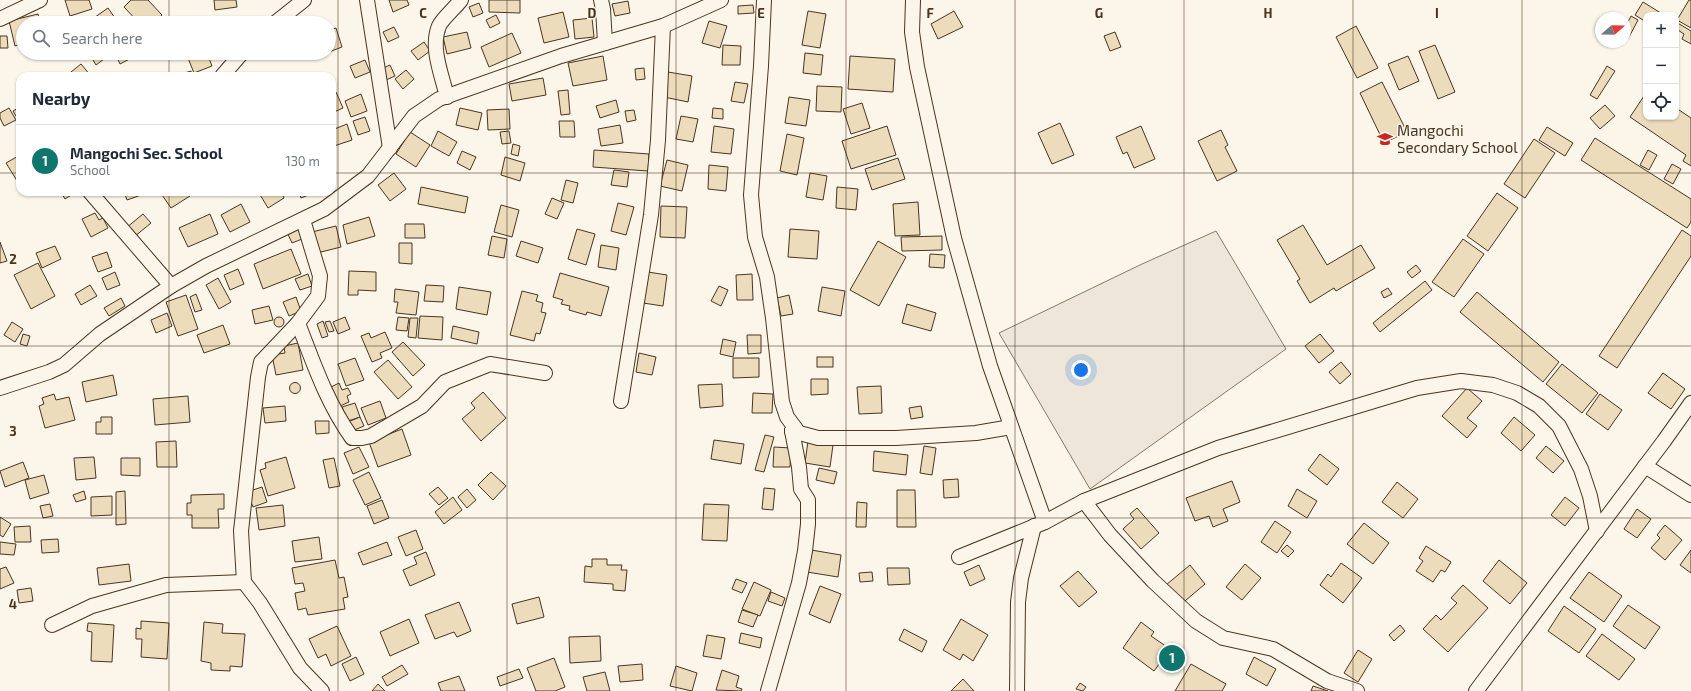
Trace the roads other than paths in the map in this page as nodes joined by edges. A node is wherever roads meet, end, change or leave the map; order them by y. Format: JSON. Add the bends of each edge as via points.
{"nodes":[{"id":1,"x":40,"y":0,"type":"edge"},
{"id":2,"x":304,"y":0,"type":"edge"},
{"id":3,"x":367,"y":0,"type":"edge"},
{"id":4,"x":461,"y":0,"type":"edge"},
{"id":5,"x":601,"y":0,"type":"edge"},
{"id":6,"x":721,"y":0,"type":"edge"},
{"id":7,"x":764,"y":0,"type":"edge"},
{"id":8,"x":913,"y":0,"type":"edge"},
{"id":9,"x":284,"y":16,"type":"edge"},
{"id":10,"x":0,"y":19,"type":"edge"},
{"id":11,"x":663,"y":26,"type":"junction"},
{"id":12,"x":605,"y":43,"type":"junction"},
{"id":13,"x":236,"y":60,"type":"edge"},
{"id":14,"x":225,"y":72,"type":"edge"},
{"id":15,"x":447,"y":97,"type":"junction"},
{"id":16,"x":390,"y":148,"type":"junction"},
{"id":17,"x":93,"y":196,"type":"edge"},
{"id":18,"x":303,"y":220,"type":"junction"},
{"id":19,"x":171,"y":286,"type":"junction"},
{"id":20,"x":298,"y":323,"type":"junction"},
{"id":21,"x":545,"y":373,"type":"dead end"},
{"id":22,"x":0,"y":388,"type":"edge"},
{"id":23,"x":621,"y":401,"type":"dead end"},
{"id":24,"x":1691,"y":403,"type":"edge"},
{"id":25,"x":1011,"y":427,"type":"junction"},
{"id":26,"x":792,"y":431,"type":"junction"},
{"id":27,"x":1646,"y":466,"type":"junction"},
{"id":28,"x":1691,"y":496,"type":"edge"},
{"id":29,"x":1084,"y":501,"type":"junction"},
{"id":30,"x":1039,"y":524,"type":"junction"},
{"id":31,"x":1597,"y":531,"type":"junction"},
{"id":32,"x":959,"y":557,"type":"dead end"},
{"id":33,"x":244,"y":582,"type":"junction"},
{"id":34,"x":52,"y":625,"type":"dead end"},
{"id":35,"x":322,"y":691,"type":"edge"},
{"id":36,"x":768,"y":691,"type":"edge"},
{"id":37,"x":1018,"y":691,"type":"edge"},
{"id":38,"x":1356,"y":691,"type":"edge"},
{"id":39,"x":1476,"y":691,"type":"edge"}],
"edges":[{"from":1,"to":10,"type":"street"},
{"from":2,"to":9,"type":"street"},
{"from":3,"to":16,"type":"street"},
{"from":4,"to":15,"type":"street","via":[[439,25],[436,41],[437,59]]},
{"from":5,"to":12,"type":"street"},
{"from":6,"to":11,"type":"street"},
{"from":7,"to":26,"type":"street","via":[[751,195],[752,214],[755,237],[767,277],[782,402],[787,417],[796,429]]},
{"from":8,"to":25,"type":"street","via":[[912,32],[916,67],[954,238],[990,366]]},
{"from":11,"to":12,"type":"street"},
{"from":11,"to":23,"type":"street","via":[[658,140],[650,215]]},
{"from":12,"to":15,"type":"street"},
{"from":13,"to":14,"type":"street"},
{"from":15,"to":16,"type":"street","via":[[414,116]]},
{"from":16,"to":18,"type":"street","via":[[368,176],[336,202]]},
{"from":17,"to":19,"type":"street"},
{"from":18,"to":19,"type":"street","via":[[206,266]]},
{"from":18,"to":20,"type":"street","via":[[320,276],[318,296]]},
{"from":19,"to":22,"type":"street","via":[[100,334],[64,365]]},
{"from":20,"to":21,"type":"street","via":[[339,419],[352,438],[370,436],[422,406],[445,382],[490,364]]},
{"from":20,"to":33,"type":"street","via":[[261,362],[241,531]]},
{"from":24,"to":27,"type":"street"},
{"from":25,"to":26,"type":"street","via":[[976,433],[896,438],[818,438]]},
{"from":25,"to":30,"type":"street"},
{"from":26,"to":36,"type":"street","via":[[801,490],[808,500],[808,524],[799,582]]},
{"from":27,"to":28,"type":"street"},
{"from":27,"to":31,"type":"street"},
{"from":29,"to":30,"type":"street"},
{"from":29,"to":31,"type":"street","via":[[1232,444],[1417,388],[1460,381],[1493,385],[1517,393],[1539,406],[1559,426],[1581,469]]},
{"from":29,"to":38,"type":"street","via":[[1110,535],[1153,581],[1196,621],[1222,638],[1273,648],[1327,682]]},
{"from":30,"to":32,"type":"street"},
{"from":30,"to":37,"type":"street","via":[[1020,578]]},
{"from":31,"to":39,"type":"street"},
{"from":33,"to":34,"type":"street","via":[[166,585],[92,606]]},
{"from":33,"to":35,"type":"street","via":[[300,668]]}]}
